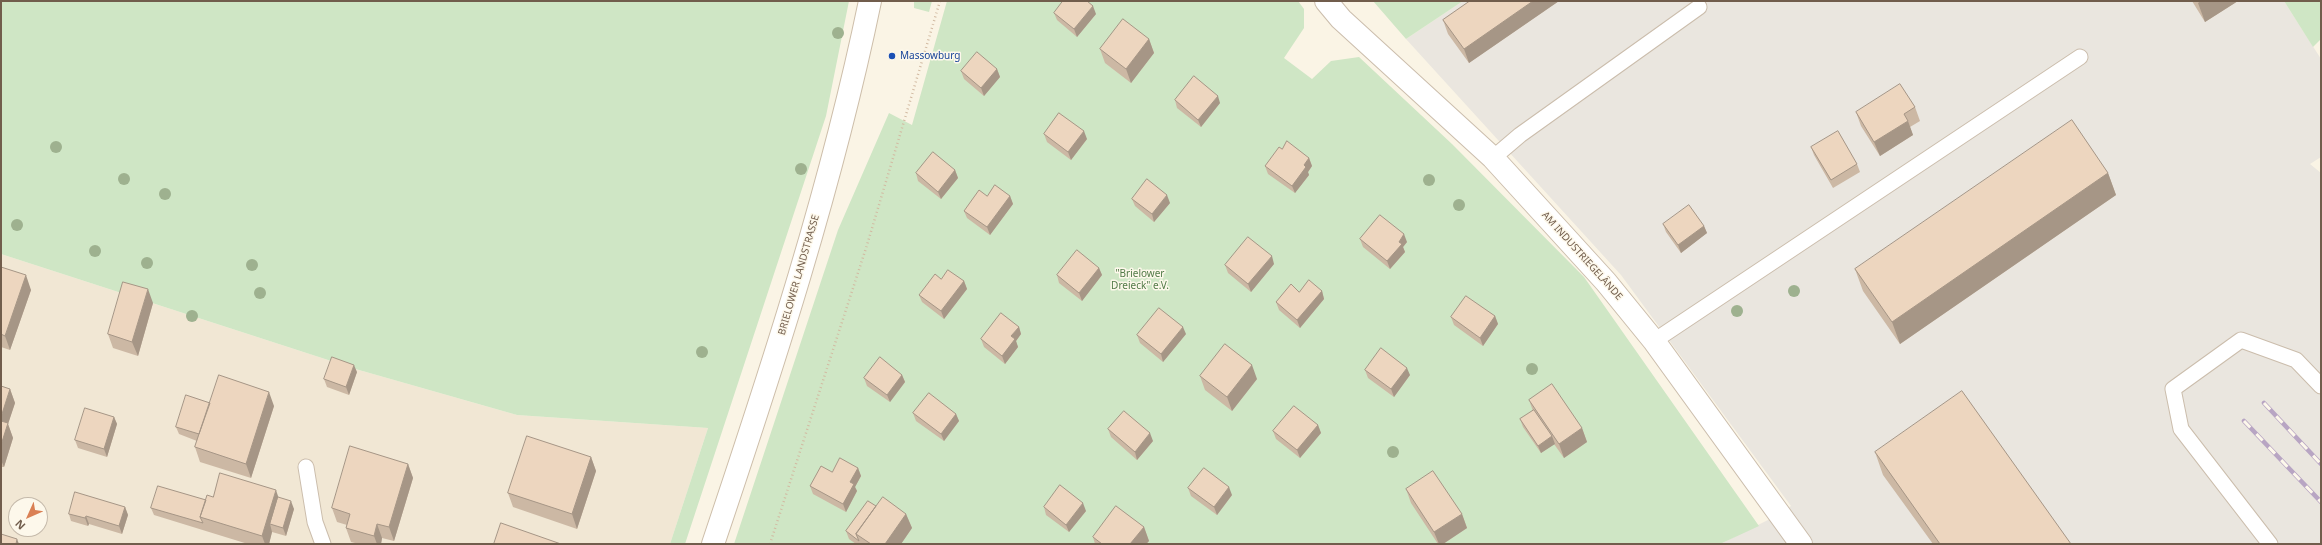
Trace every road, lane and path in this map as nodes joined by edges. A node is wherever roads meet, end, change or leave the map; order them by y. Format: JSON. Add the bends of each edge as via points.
{"nodes":[{"id":1,"x":870,"y":1,"type":"edge"},
{"id":2,"x":940,"y":1,"type":"edge"},
{"id":3,"x":1326,"y":1,"type":"edge"},
{"id":4,"x":1699,"y":7,"type":"dead end"},
{"id":5,"x":2080,"y":57,"type":"dead end"},
{"id":6,"x":1493,"y":158,"type":"junction"},
{"id":7,"x":1654,"y":341,"type":"junction"},
{"id":8,"x":2321,"y":386,"type":"edge"},
{"id":9,"x":306,"y":467,"type":"dead end"},
{"id":10,"x":323,"y":544,"type":"edge"},
{"id":11,"x":713,"y":544,"type":"edge"},
{"id":12,"x":770,"y":544,"type":"edge"},
{"id":13,"x":1801,"y":544,"type":"edge"},
{"id":14,"x":2270,"y":544,"type":"edge"}],
"edges":[{"from":1,"to":11,"type":"street","name":"BRIELOWER LANDSTRASSE","via":[[831,165],[761,403]]},
{"from":2,"to":12,"type":"path","via":[[867,244]]},
{"from":3,"to":6,"type":"street","name":"AM INDUSTRIEGELÄNDE","via":[[1341,19]]},
{"from":4,"to":6,"type":"lane","via":[[1520,135]]},
{"from":5,"to":7,"type":"lane"},
{"from":6,"to":7,"type":"street","name":"AM INDUSTRIEGELÄNDE","via":[[1606,282]]},
{"from":7,"to":13,"type":"street","name":"AM INDUSTRIEGELÄNDE"},
{"from":8,"to":14,"type":"lane","via":[[2296,360],[2241,340],[2174,389],[2181,429]]},
{"from":9,"to":10,"type":"lane","via":[[315,522]]}]}
